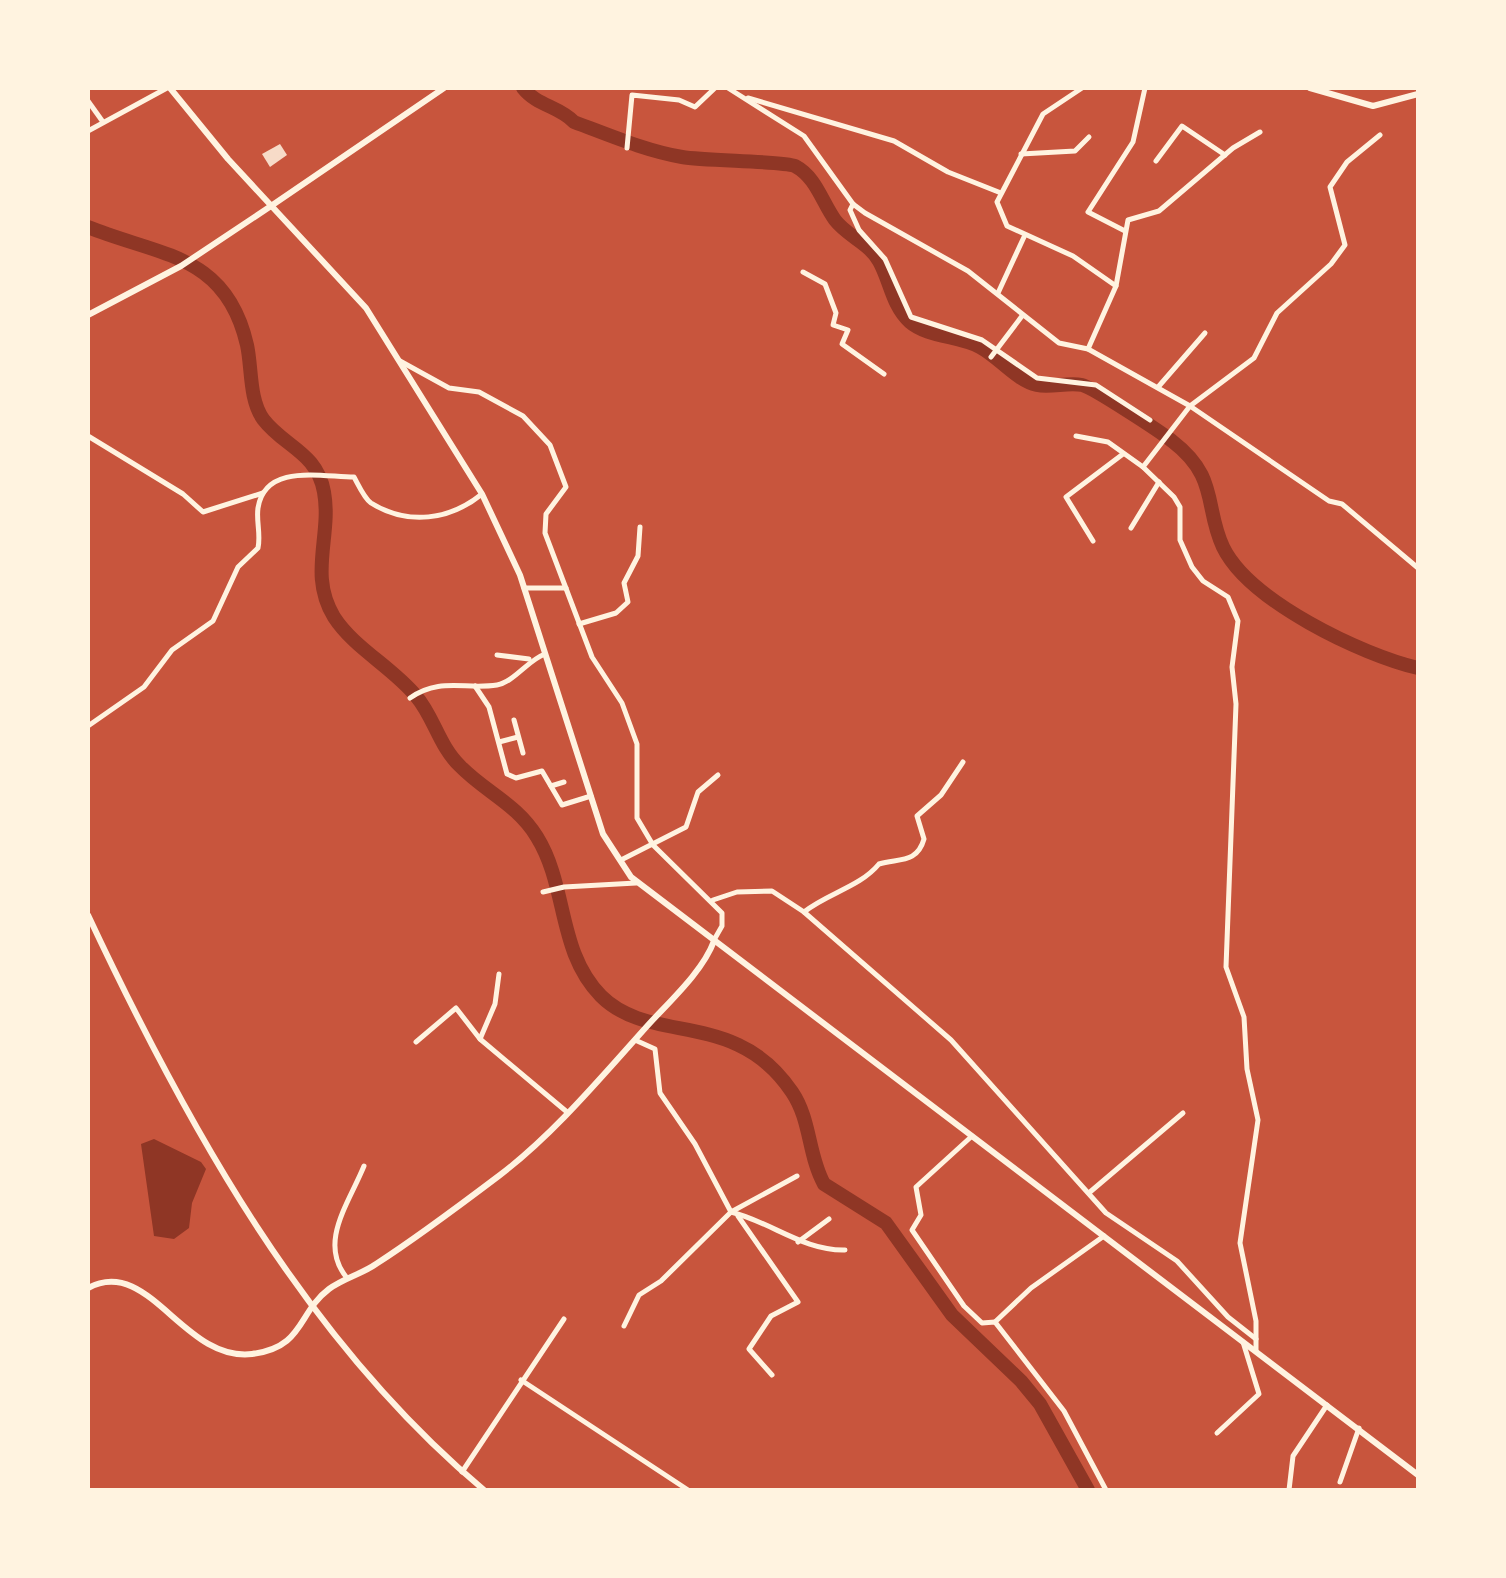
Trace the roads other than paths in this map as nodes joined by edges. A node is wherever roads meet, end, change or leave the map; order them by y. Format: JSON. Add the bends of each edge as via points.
{"nodes":[{"id":1,"x":168,"y":88,"type":"edge"},
{"id":2,"x":444,"y":88,"type":"edge"},
{"id":3,"x":715,"y":88,"type":"edge"},
{"id":4,"x":728,"y":88,"type":"edge"},
{"id":5,"x":1082,"y":88,"type":"edge"},
{"id":6,"x":1145,"y":88,"type":"edge"},
{"id":7,"x":1310,"y":88,"type":"edge"},
{"id":8,"x":1418,"y":94,"type":"edge"},
{"id":9,"x":740,"y":95,"type":"junction"},
{"id":10,"x":88,"y":101,"type":"edge"},
{"id":11,"x":103,"y":122,"type":"junction"},
{"id":12,"x":88,"y":131,"type":"edge"},
{"id":13,"x":1260,"y":132,"type":"dead end"},
{"id":14,"x":1380,"y":135,"type":"dead end"},
{"id":15,"x":1088,"y":138,"type":"dead end"},
{"id":16,"x":627,"y":148,"type":"dead end"},
{"id":17,"x":1020,"y":154,"type":"junction"},
{"id":18,"x":1225,"y":155,"type":"junction"},
{"id":19,"x":1156,"y":161,"type":"dead end"},
{"id":20,"x":1001,"y":193,"type":"junction"},
{"id":21,"x":853,"y":204,"type":"junction"},
{"id":22,"x":270,"y":206,"type":"junction"},
{"id":23,"x":1125,"y":232,"type":"junction"},
{"id":24,"x":1024,"y":238,"type":"junction"},
{"id":25,"x":802,"y":272,"type":"dead end"},
{"id":26,"x":1116,"y":286,"type":"junction"},
{"id":27,"x":998,"y":294,"type":"junction"},
{"id":28,"x":88,"y":315,"type":"edge"},
{"id":29,"x":1022,"y":316,"type":"junction"},
{"id":30,"x":1205,"y":333,"type":"dead end"},
{"id":31,"x":1088,"y":349,"type":"junction"},
{"id":32,"x":994,"y":352,"type":"junction"},
{"id":33,"x":400,"y":361,"type":"junction"},
{"id":34,"x":884,"y":374,"type":"dead end"},
{"id":35,"x":1159,"y":386,"type":"junction"},
{"id":36,"x":1190,"y":406,"type":"junction"},
{"id":37,"x":1150,"y":420,"type":"dead end"},
{"id":38,"x":88,"y":436,"type":"edge"},
{"id":39,"x":1076,"y":436,"type":"dead end"},
{"id":40,"x":1122,"y":454,"type":"junction"},
{"id":41,"x":1143,"y":467,"type":"junction"},
{"id":42,"x":1159,"y":482,"type":"junction"},
{"id":43,"x":263,"y":492,"type":"junction"},
{"id":44,"x":482,"y":494,"type":"junction"},
{"id":45,"x":640,"y":527,"type":"dead end"},
{"id":46,"x":1131,"y":528,"type":"dead end"},
{"id":47,"x":1092,"y":540,"type":"dead end"},
{"id":48,"x":1418,"y":568,"type":"edge"},
{"id":49,"x":524,"y":588,"type":"junction"},
{"id":50,"x":566,"y":588,"type":"junction"},
{"id":51,"x":579,"y":624,"type":"junction"},
{"id":52,"x":545,"y":654,"type":"junction"},
{"id":53,"x":497,"y":655,"type":"dead end"},
{"id":54,"x":532,"y":659,"type":"junction"},
{"id":55,"x":475,"y":686,"type":"junction"},
{"id":56,"x":410,"y":698,"type":"dead end"},
{"id":57,"x":514,"y":720,"type":"dead end"},
{"id":58,"x":88,"y":726,"type":"edge"},
{"id":59,"x":518,"y":737,"type":"junction"},
{"id":60,"x":499,"y":742,"type":"junction"},
{"id":61,"x":523,"y":752,"type":"dead end"},
{"id":62,"x":963,"y":762,"type":"dead end"},
{"id":63,"x":718,"y":775,"type":"dead end"},
{"id":64,"x":564,"y":782,"type":"dead end"},
{"id":65,"x":551,"y":786,"type":"junction"},
{"id":66,"x":591,"y":796,"type":"junction"},
{"id":67,"x":654,"y":845,"type":"junction"},
{"id":68,"x":618,"y":862,"type":"junction"},
{"id":69,"x":636,"y":883,"type":"junction"},
{"id":70,"x":544,"y":892,"type":"dead end"},
{"id":71,"x":713,"y":900,"type":"junction"},
{"id":72,"x":804,"y":912,"type":"junction"},
{"id":73,"x":88,"y":915,"type":"edge"},
{"id":74,"x":714,"y":941,"type":"junction"},
{"id":75,"x":499,"y":974,"type":"dead end"},
{"id":76,"x":638,"y":1037,"type":"junction"},
{"id":77,"x":480,"y":1039,"type":"junction"},
{"id":78,"x":416,"y":1042,"type":"dead end"},
{"id":79,"x":567,"y":1112,"type":"junction"},
{"id":80,"x":1183,"y":1112,"type":"dead end"},
{"id":81,"x":972,"y":1136,"type":"junction"},
{"id":82,"x":364,"y":1166,"type":"dead end"},
{"id":83,"x":797,"y":1176,"type":"dead end"},
{"id":84,"x":1090,"y":1192,"type":"junction"},
{"id":85,"x":734,"y":1213,"type":"junction"},
{"id":86,"x":829,"y":1219,"type":"dead end"},
{"id":87,"x":1104,"y":1236,"type":"junction"},
{"id":88,"x":798,"y":1242,"type":"junction"},
{"id":89,"x":844,"y":1250,"type":"dead end"},
{"id":90,"x":348,"y":1278,"type":"junction"},
{"id":91,"x":88,"y":1288,"type":"edge"},
{"id":92,"x":314,"y":1310,"type":"junction"},
{"id":93,"x":564,"y":1320,"type":"dead end"},
{"id":94,"x":995,"y":1322,"type":"junction"},
{"id":95,"x":624,"y":1326,"type":"dead end"},
{"id":96,"x":1243,"y":1341,"type":"junction"},
{"id":97,"x":1258,"y":1341,"type":"junction"},
{"id":98,"x":1256,"y":1350,"type":"junction"},
{"id":99,"x":772,"y":1375,"type":"dead end"},
{"id":100,"x":522,"y":1380,"type":"junction"},
{"id":101,"x":1328,"y":1404,"type":"junction"},
{"id":102,"x":1359,"y":1428,"type":"junction"},
{"id":103,"x":1217,"y":1433,"type":"dead end"},
{"id":104,"x":462,"y":1472,"type":"junction"},
{"id":105,"x":1418,"y":1475,"type":"edge"},
{"id":106,"x":1340,"y":1482,"type":"dead end"},
{"id":107,"x":484,"y":1490,"type":"edge"},
{"id":108,"x":688,"y":1490,"type":"edge"},
{"id":109,"x":1106,"y":1490,"type":"edge"},
{"id":110,"x":1289,"y":1490,"type":"edge"}],
"edges":[{"from":1,"to":11,"type":"street"},
{"from":1,"to":22,"type":"main road"},
{"from":2,"to":22,"type":"main road"},
{"from":3,"to":16,"type":"street","via":[[695,108],[632,95]]},
{"from":4,"to":9,"type":"street"},
{"from":5,"to":17,"type":"street","via":[[1050,107]]},
{"from":6,"to":23,"type":"street","via":[[1133,142],[1088,212]]},
{"from":7,"to":8,"type":"main road","via":[[1373,106]]},
{"from":9,"to":20,"type":"street","via":[[894,140]]},
{"from":9,"to":21,"type":"street","via":[[804,136]]},
{"from":10,"to":11,"type":"street"},
{"from":11,"to":12,"type":"street"},
{"from":13,"to":18,"type":"street"},
{"from":14,"to":36,"type":"street","via":[[1347,162],[1330,187],[1344,245],[1278,314],[1254,358]]},
{"from":15,"to":17,"type":"street","via":[[1075,151]]},
{"from":17,"to":20,"type":"street"},
{"from":18,"to":19,"type":"street","via":[[1182,126]]},
{"from":18,"to":23,"type":"street","via":[[1159,211],[1128,220]]},
{"from":20,"to":24,"type":"street","via":[[1001,220]]},
{"from":21,"to":27,"type":"street"},
{"from":21,"to":32,"type":"street","via":[[856,223],[885,259],[911,317],[982,340]]},
{"from":22,"to":28,"type":"main road","via":[[181,266]]},
{"from":22,"to":33,"type":"main road","via":[[366,308]]},
{"from":23,"to":26,"type":"street"},
{"from":24,"to":26,"type":"street","via":[[1072,256]]},
{"from":24,"to":27,"type":"street"},
{"from":25,"to":34,"type":"street","via":[[825,284],[834,325],[848,330],[842,344]]},
{"from":26,"to":31,"type":"street"},
{"from":27,"to":29,"type":"street"},
{"from":29,"to":31,"type":"street","via":[[1059,342]]},
{"from":29,"to":32,"type":"street"},
{"from":30,"to":35,"type":"street"},
{"from":31,"to":35,"type":"street"},
{"from":32,"to":37,"type":"street","via":[[1027,374],[1096,385]]},
{"from":33,"to":44,"type":"main road"},
{"from":33,"to":50,"type":"street","via":[[457,391],[494,398],[537,427],[566,486],[543,522]]},
{"from":35,"to":36,"type":"street"},
{"from":36,"to":41,"type":"street"},
{"from":36,"to":48,"type":"street","via":[[1342,504]]},
{"from":38,"to":43,"type":"street","via":[[203,512]]},
{"from":39,"to":40,"type":"street","via":[[1108,442]]},
{"from":40,"to":41,"type":"street"},
{"from":40,"to":47,"type":"street","via":[[1066,498]]},
{"from":41,"to":42,"type":"street"},
{"from":42,"to":46,"type":"street"},
{"from":42,"to":97,"type":"street","via":[[1180,507],[1180,540],[1192,566],[1228,597],[1238,621],[1226,967],[1244,1017],[1258,1120],[1240,1243]]},
{"from":43,"to":44,"type":"street","via":[[275,480],[304,474],[354,476],[369,502],[414,520],[461,511]]},
{"from":43,"to":58,"type":"street","via":[[258,548],[238,567],[220,611],[172,650],[144,687]]},
{"from":44,"to":49,"type":"main road"},
{"from":45,"to":51,"type":"street","via":[[638,556],[624,583],[628,602]]},
{"from":49,"to":50,"type":"street"},
{"from":49,"to":52,"type":"main road"},
{"from":50,"to":51,"type":"street"},
{"from":51,"to":67,"type":"street","via":[[637,744],[634,808]]},
{"from":52,"to":54,"type":"street"},
{"from":52,"to":66,"type":"main road"},
{"from":53,"to":54,"type":"street"},
{"from":54,"to":55,"type":"street","via":[[507,681]]},
{"from":55,"to":56,"type":"street","via":[[425,688]]},
{"from":55,"to":60,"type":"street"},
{"from":57,"to":59,"type":"street"},
{"from":59,"to":60,"type":"street"},
{"from":59,"to":61,"type":"street"},
{"from":60,"to":65,"type":"street","via":[[504,774],[542,771]]},
{"from":62,"to":72,"type":"street","via":[[917,816],[924,839],[917,853],[904,862],[879,864],[868,877]]},
{"from":63,"to":67,"type":"street","via":[[698,792],[686,826]]},
{"from":64,"to":65,"type":"street"},
{"from":65,"to":66,"type":"street","via":[[562,805]]},
{"from":66,"to":68,"type":"main road"},
{"from":67,"to":68,"type":"street"},
{"from":67,"to":71,"type":"street"},
{"from":68,"to":69,"type":"main road"},
{"from":69,"to":70,"type":"street"},
{"from":69,"to":74,"type":"main road"},
{"from":71,"to":72,"type":"street","via":[[772,891]]},
{"from":71,"to":74,"type":"street","via":[[722,913]]},
{"from":72,"to":84,"type":"street","via":[[951,1040]]},
{"from":73,"to":92,"type":"main road","via":[[162,1068]]},
{"from":74,"to":76,"type":"main road"},
{"from":74,"to":81,"type":"main road"},
{"from":75,"to":77,"type":"street"},
{"from":76,"to":79,"type":"main road"},
{"from":76,"to":85,"type":"street","via":[[656,1049],[660,1093]]},
{"from":77,"to":78,"type":"street","via":[[456,1008]]},
{"from":77,"to":79,"type":"street"},
{"from":79,"to":90,"type":"main road","via":[[501,1174]]},
{"from":80,"to":84,"type":"street"},
{"from":81,"to":87,"type":"main road"},
{"from":81,"to":94,"type":"street","via":[[916,1188],[920,1215],[912,1230],[974,1317]]},
{"from":82,"to":90,"type":"street","via":[[332,1246],[334,1262]]},
{"from":83,"to":85,"type":"street"},
{"from":84,"to":97,"type":"street","via":[[1106,1214],[1177,1260]]},
{"from":85,"to":88,"type":"street"},
{"from":85,"to":95,"type":"street","via":[[639,1295]]},
{"from":85,"to":99,"type":"street","via":[[798,1302],[770,1316],[749,1348]]},
{"from":86,"to":88,"type":"street"},
{"from":87,"to":94,"type":"street"},
{"from":87,"to":96,"type":"main road"},
{"from":88,"to":89,"type":"street"},
{"from":90,"to":92,"type":"main road","via":[[320,1296]]},
{"from":91,"to":92,"type":"main road","via":[[118,1281],[137,1286],[210,1348],[226,1353],[282,1345]]},
{"from":92,"to":104,"type":"main road","via":[[370,1381]]},
{"from":93,"to":100,"type":"street"},
{"from":94,"to":109,"type":"street","via":[[1064,1411]]},
{"from":96,"to":98,"type":"main road"},
{"from":96,"to":103,"type":"street","via":[[1259,1394]]},
{"from":97,"to":98,"type":"street"},
{"from":98,"to":101,"type":"main road"},
{"from":100,"to":104,"type":"street"},
{"from":100,"to":108,"type":"street"},
{"from":101,"to":102,"type":"main road"},
{"from":101,"to":110,"type":"street","via":[[1293,1456]]},
{"from":102,"to":105,"type":"main road"},
{"from":102,"to":106,"type":"street"},
{"from":104,"to":107,"type":"main road"}]}
